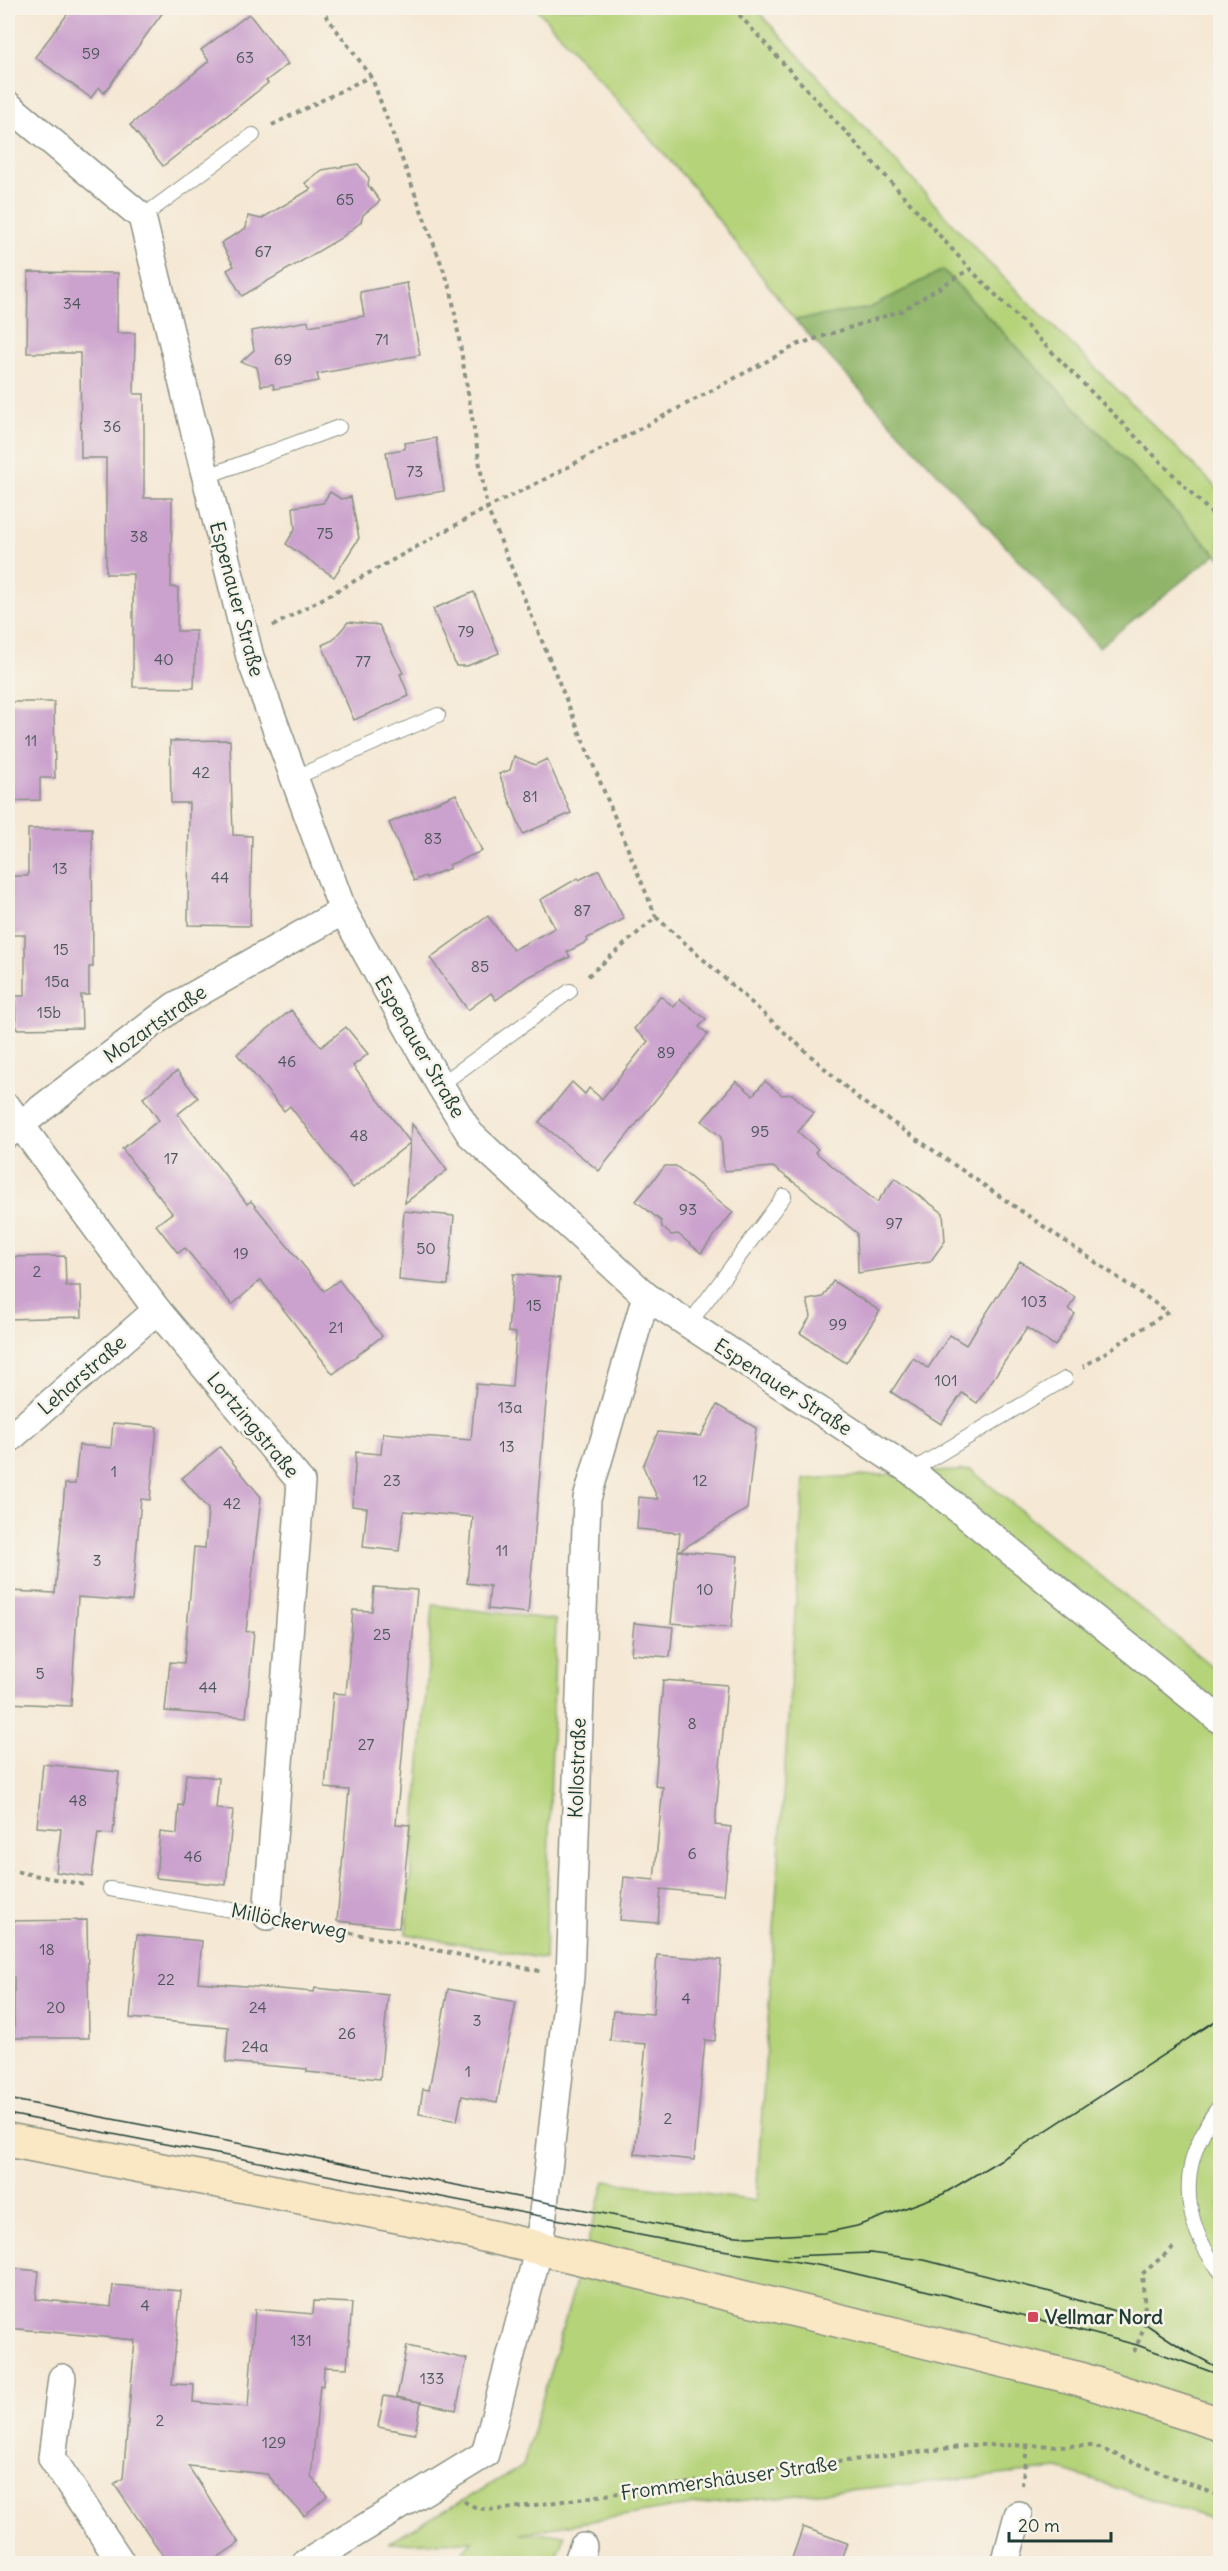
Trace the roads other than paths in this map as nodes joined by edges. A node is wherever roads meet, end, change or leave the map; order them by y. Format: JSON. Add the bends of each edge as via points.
{"nodes":[{"id":1,"x":8,"y":105,"type":"edge"},
{"id":2,"x":253,"y":135,"type":"road end"},
{"id":3,"x":142,"y":217,"type":"junction"},
{"id":4,"x":339,"y":427,"type":"dead end"},
{"id":5,"x":206,"y":477,"type":"junction"},
{"id":6,"x":438,"y":716,"type":"dead end"},
{"id":7,"x":294,"y":778,"type":"junction"},
{"id":8,"x":344,"y":911,"type":"junction"},
{"id":9,"x":570,"y":992,"type":"road end"},
{"id":10,"x":440,"y":1085,"type":"junction"},
{"id":11,"x":11,"y":1122,"type":"edge"},
{"id":12,"x":783,"y":1196,"type":"dead end"},
{"id":13,"x":646,"y":1296,"type":"junction"},
{"id":14,"x":157,"y":1310,"type":"junction"},
{"id":15,"x":689,"y":1324,"type":"junction"},
{"id":16,"x":1065,"y":1378,"type":"road end"},
{"id":17,"x":8,"y":1440,"type":"edge"},
{"id":18,"x":910,"y":1471,"type":"junction"},
{"id":19,"x":1221,"y":1720,"type":"edge"},
{"id":20,"x":110,"y":1889,"type":"road end"},
{"id":21,"x":267,"y":1916,"type":"joint"},
{"id":22,"x":1221,"y":2106,"type":"edge"},
{"id":23,"x":8,"y":2140,"type":"edge"},
{"id":24,"x":539,"y":2248,"type":"junction"},
{"id":25,"x":1221,"y":2271,"type":"edge"},
{"id":26,"x":62,"y":2378,"type":"dead end"},
{"id":27,"x":1221,"y":2424,"type":"edge"},
{"id":28,"x":1018,"y":2515,"type":"road end"},
{"id":29,"x":122,"y":2564,"type":"edge"},
{"id":30,"x":306,"y":2564,"type":"edge"},
{"id":31,"x":1005,"y":2564,"type":"edge"}],
"edges":[{"from":1,"to":3,"type":"street"},
{"from":2,"to":3,"type":"lane"},
{"from":3,"to":5,"type":"street","name":"Espenauer Straße"},
{"from":4,"to":5,"type":"lane"},
{"from":5,"to":7,"type":"street","name":"Espenauer Straße","via":[[250,657]]},
{"from":6,"to":7,"type":"lane"},
{"from":7,"to":8,"type":"street","name":"Espenauer Straße"},
{"from":8,"to":10,"type":"street","name":"Espenauer Straße"},
{"from":8,"to":11,"type":"street","name":"Mozartstraße","via":[[175,1006]]},
{"from":9,"to":10,"type":"lane"},
{"from":10,"to":13,"type":"street","name":"Espenauer Straße","via":[[471,1134]]},
{"from":11,"to":14,"type":"street","name":"Lortzingstraße"},
{"from":12,"to":15,"type":"lane"},
{"from":13,"to":15,"type":"street","name":"Espenauer Straße"},
{"from":13,"to":24,"type":"street","name":"Kollostraße","via":[[587,1499],[570,1977]]},
{"from":14,"to":17,"type":"street","name":"Leharstraße"},
{"from":14,"to":21,"type":"street","name":"Lortzingstraße","via":[[301,1482]]},
{"from":15,"to":18,"type":"street","name":"Espenauer Straße"},
{"from":16,"to":18,"type":"lane"},
{"from":18,"to":19,"type":"street","name":"Espenauer Straße"},
{"from":20,"to":21,"type":"lane","name":"Millöckerweg"},
{"from":22,"to":25,"type":"lane","via":[[1212,2114],[1192,2155],[1187,2196],[1200,2240]]},
{"from":23,"to":24,"type":"main road","via":[[423,2221]]},
{"from":24,"to":27,"type":"main road","via":[[1080,2379]]},
{"from":24,"to":30,"type":"street","via":[[485,2454]]},
{"from":26,"to":29,"type":"street","via":[[52,2458]]},
{"from":28,"to":31,"type":"street"}]}
